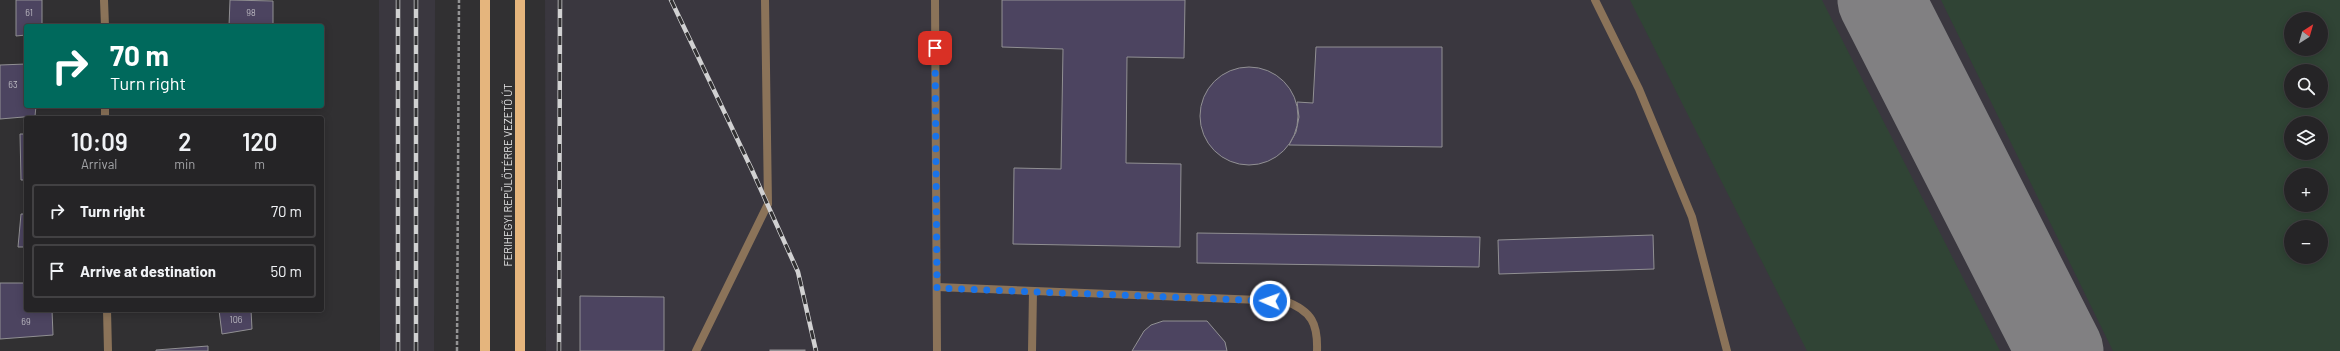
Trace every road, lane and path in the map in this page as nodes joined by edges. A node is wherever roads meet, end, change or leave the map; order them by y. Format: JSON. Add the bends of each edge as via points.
{"nodes":[{"id":1,"x":104,"y":0,"type":"edge"},
{"id":2,"x":459,"y":0,"type":"edge"},
{"id":3,"x":485,"y":0,"type":"edge"},
{"id":4,"x":520,"y":0,"type":"edge"},
{"id":5,"x":765,"y":0,"type":"edge"},
{"id":6,"x":935,"y":0,"type":"edge"},
{"id":7,"x":1595,"y":0,"type":"edge"},
{"id":8,"x":104,"y":24,"type":"edge"},
{"id":9,"x":937,"y":288,"type":"junction"},
{"id":10,"x":1033,"y":291,"type":"junction"},
{"id":11,"x":107,"y":312,"type":"edge"},
{"id":12,"x":108,"y":351,"type":"edge"},
{"id":13,"x":457,"y":351,"type":"edge"},
{"id":14,"x":485,"y":351,"type":"edge"},
{"id":15,"x":520,"y":351,"type":"edge"},
{"id":16,"x":696,"y":351,"type":"edge"},
{"id":17,"x":937,"y":351,"type":"edge"},
{"id":18,"x":1032,"y":351,"type":"edge"},
{"id":19,"x":1317,"y":351,"type":"edge"},
{"id":20,"x":1727,"y":351,"type":"edge"}],
"edges":[{"from":1,"to":8,"type":"street"},
{"from":2,"to":13,"type":"path"},
{"from":3,"to":14,"type":"main road","name":"FERIHEGYI REPÜLŐTÉRRE VEZETŐ ÚT"},
{"from":4,"to":15,"type":"main road","name":"FERIHEGYI REPÜLŐTÉRRE VEZETŐ ÚT"},
{"from":5,"to":16,"type":"street","via":[[768,204]]},
{"from":6,"to":9,"type":"street"},
{"from":7,"to":20,"type":"street","via":[[1638,89],[1692,217]]},
{"from":9,"to":10,"type":"street"},
{"from":9,"to":17,"type":"street"},
{"from":10,"to":18,"type":"street"},
{"from":10,"to":19,"type":"street","via":[[1285,301],[1296,305],[1312,320],[1316,329]]},
{"from":11,"to":12,"type":"street"}]}
